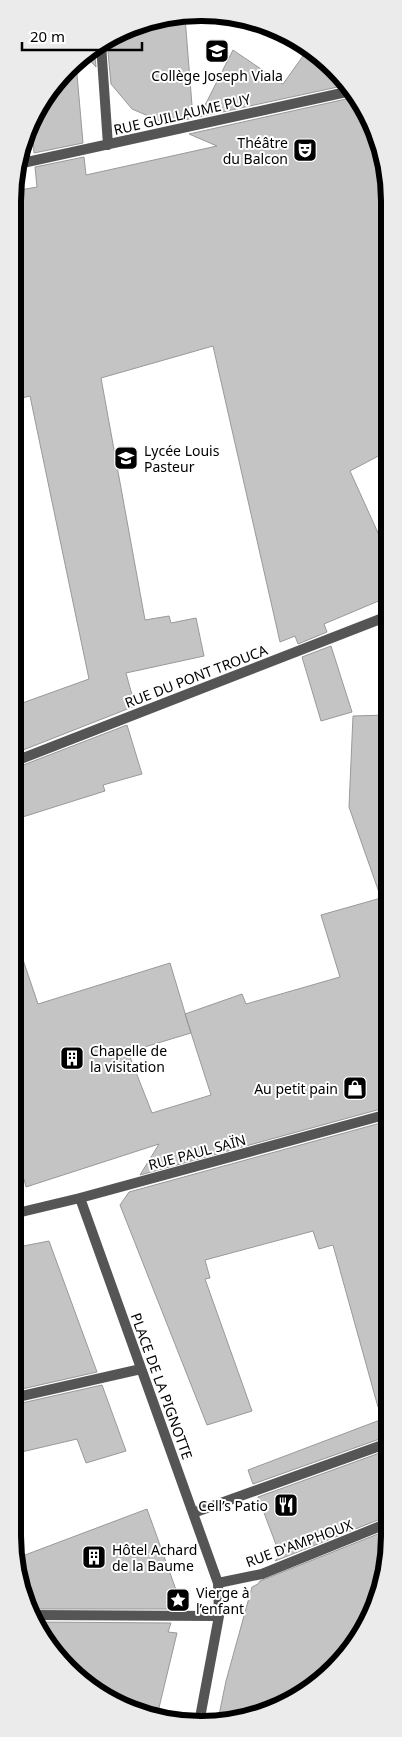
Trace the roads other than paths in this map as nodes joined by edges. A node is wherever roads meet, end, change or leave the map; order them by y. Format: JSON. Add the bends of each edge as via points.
{"nodes":[{"id":1,"x":102,"y":52,"type":"edge"},
{"id":2,"x":344,"y":92,"type":"edge"},
{"id":3,"x":108,"y":145,"type":"junction"},
{"id":4,"x":26,"y":162,"type":"edge"},
{"id":5,"x":381,"y":619,"type":"edge"},
{"id":6,"x":21,"y":759,"type":"edge"},
{"id":7,"x":381,"y":1116,"type":"edge"},
{"id":8,"x":80,"y":1198,"type":"junction"},
{"id":9,"x":21,"y":1212,"type":"edge"},
{"id":10,"x":141,"y":1369,"type":"junction"},
{"id":11,"x":21,"y":1396,"type":"edge"},
{"id":12,"x":381,"y":1446,"type":"edge"},
{"id":13,"x":194,"y":1513,"type":"junction"},
{"id":14,"x":381,"y":1526,"type":"edge"},
{"id":15,"x":218,"y":1583,"type":"junction"},
{"id":16,"x":40,"y":1615,"type":"edge"},
{"id":17,"x":219,"y":1616,"type":"junction"},
{"id":18,"x":200,"y":1716,"type":"edge"}],
"edges":[{"from":1,"to":3,"type":"street"},
{"from":2,"to":3,"type":"street","name":"RUE GUILLAUME PUY"},
{"from":3,"to":4,"type":"street","name":"RUE GUILLAUME PUY"},
{"from":5,"to":6,"type":"street","name":"RUE DU PONT TROUCA"},
{"from":7,"to":8,"type":"street","name":"RUE PAUL SAÏN"},
{"from":8,"to":9,"type":"street","name":"RUE PAUL SAÏN"},
{"from":8,"to":10,"type":"street","name":"PLACE DE LA PIGNOTTE"},
{"from":10,"to":11,"type":"street"},
{"from":10,"to":13,"type":"street","name":"PLACE DE LA PIGNOTTE"},
{"from":12,"to":13,"type":"street"},
{"from":13,"to":15,"type":"street","name":"PLACE DE LA PIGNOTTE"},
{"from":14,"to":15,"type":"street","name":"RUE D'AMPHOUX","via":[[262,1574]]},
{"from":15,"to":17,"type":"street","name":"PLACE DE LA PIGNOTTE"},
{"from":16,"to":17,"type":"street"},
{"from":17,"to":18,"type":"street","name":"PLACE DE LA PIGNOTTE"}]}
